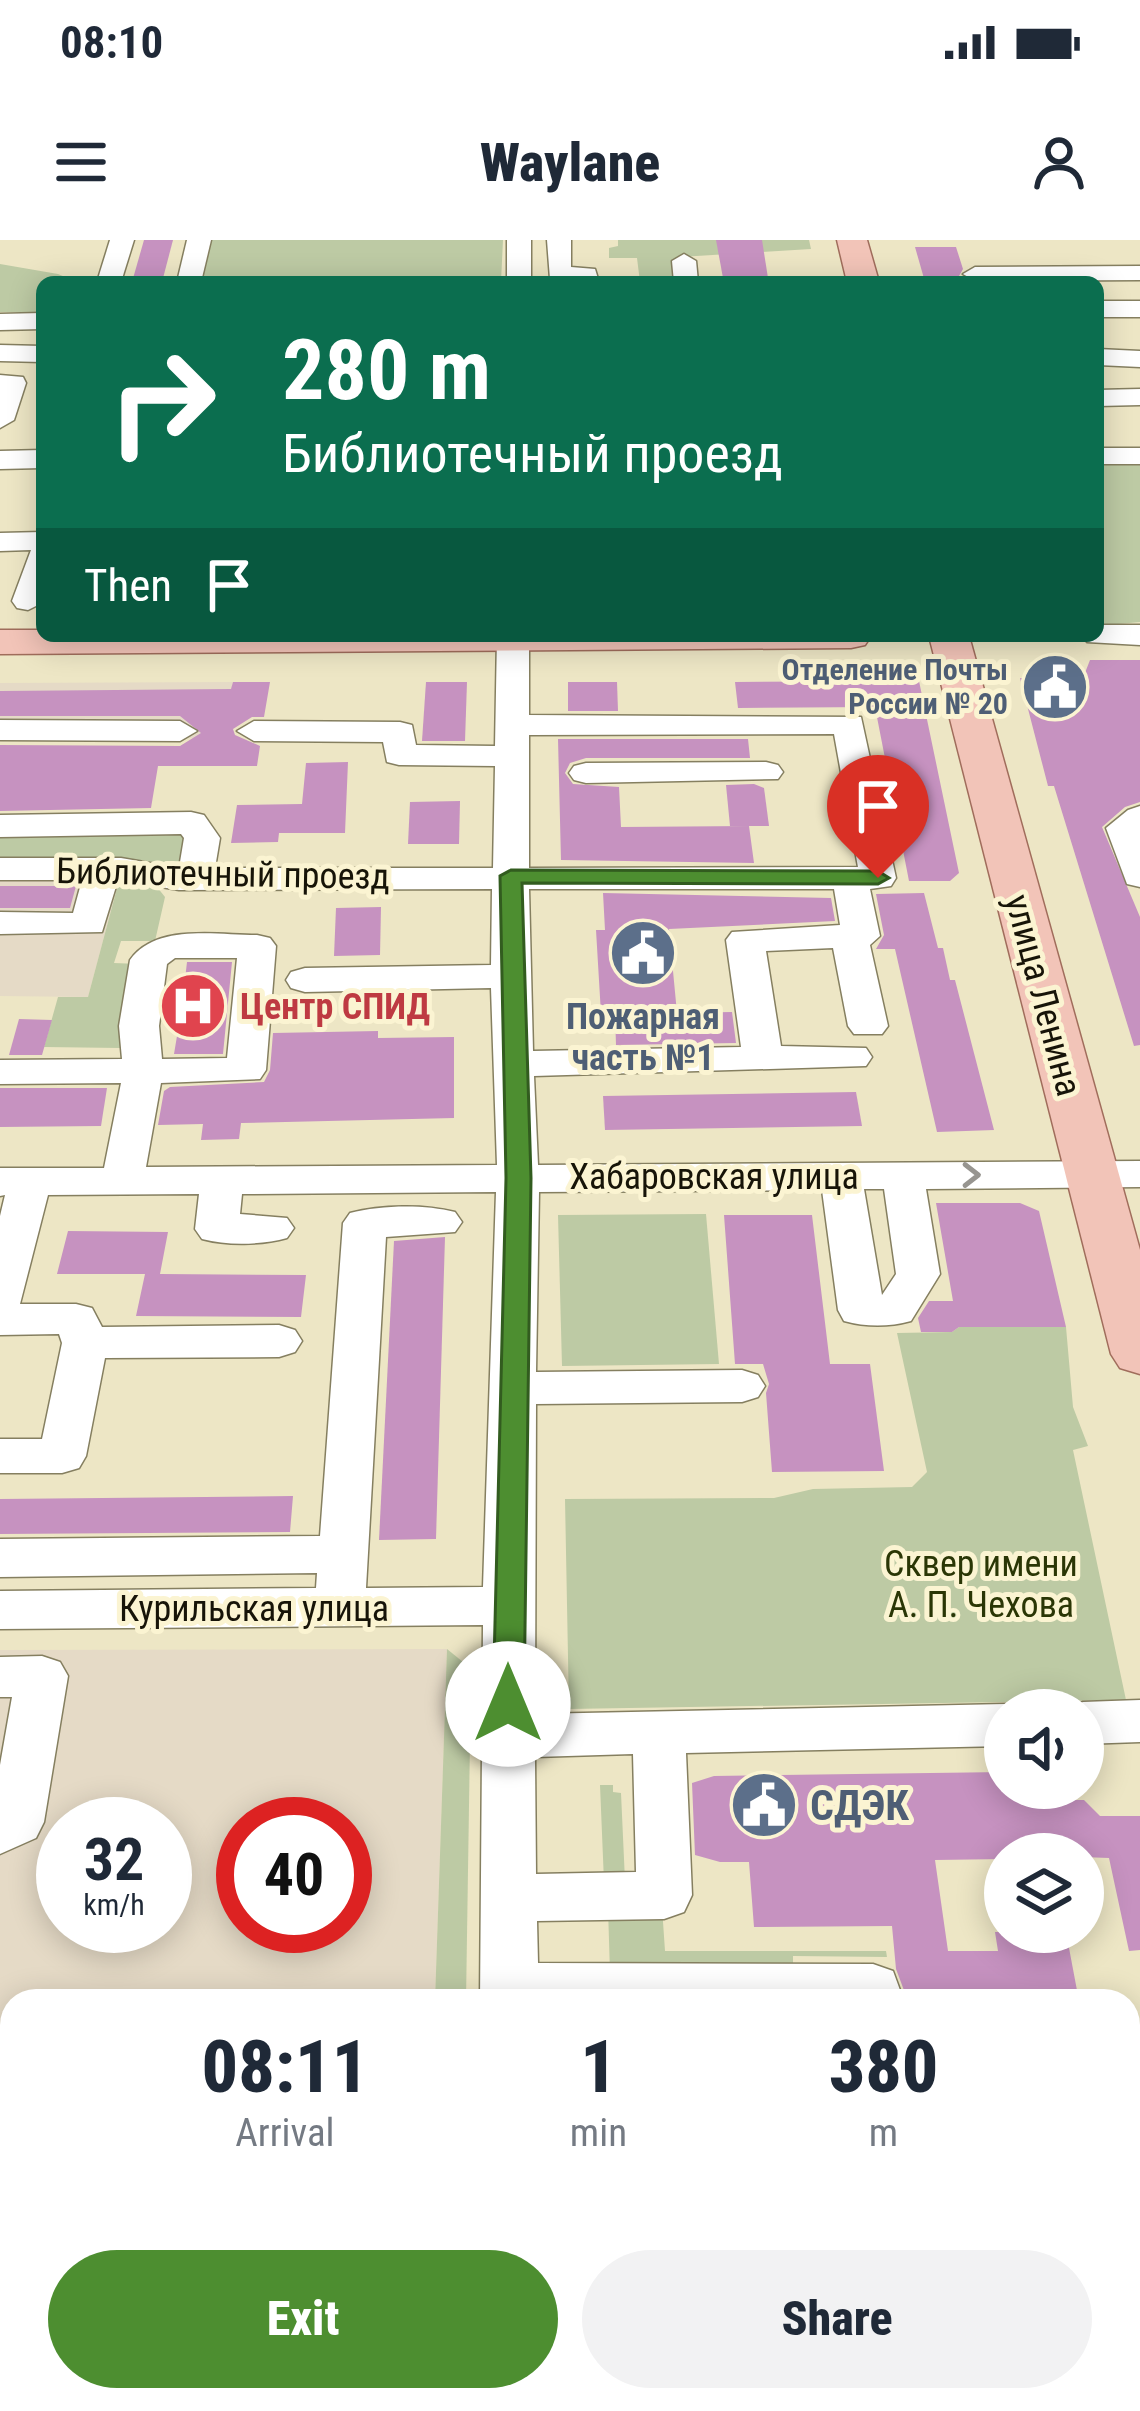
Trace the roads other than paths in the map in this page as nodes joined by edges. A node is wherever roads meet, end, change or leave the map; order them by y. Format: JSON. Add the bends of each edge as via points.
{"nodes":[{"id":1,"x":122,"y":240,"type":"edge"},
{"id":2,"x":199,"y":240,"type":"edge"},
{"id":3,"x":519,"y":240,"type":"edge"},
{"id":4,"x":559,"y":240,"type":"edge"},
{"id":5,"x":852,"y":240,"type":"edge"},
{"id":6,"x":1048,"y":240,"type":"edge"},
{"id":7,"x":1122,"y":240,"type":"edge"},
{"id":8,"x":974,"y":271,"type":"edge"},
{"id":9,"x":1061,"y":274,"type":"junction"},
{"id":10,"x":1139,"y":274,"type":"edge"},
{"id":11,"x":111,"y":276,"type":"edge"},
{"id":12,"x":190,"y":276,"type":"edge"},
{"id":13,"x":519,"y":276,"type":"edge"},
{"id":14,"x":586,"y":276,"type":"edge"},
{"id":15,"x":861,"y":276,"type":"edge"},
{"id":16,"x":1133,"y":318,"type":"edge"},
{"id":17,"x":36,"y":321,"type":"edge"},
{"id":18,"x":0,"y":322,"type":"edge"},
{"id":19,"x":0,"y":353,"type":"edge"},
{"id":20,"x":36,"y":354,"type":"edge"},
{"id":21,"x":1104,"y":357,"type":"edge"},
{"id":22,"x":1140,"y":359,"type":"edge"},
{"id":23,"x":0,"y":383,"type":"edge"},
{"id":24,"x":1104,"y":398,"type":"edge"},
{"id":25,"x":1140,"y":398,"type":"edge"},
{"id":26,"x":0,"y":420,"type":"edge"},
{"id":27,"x":1104,"y":456,"type":"edge"},
{"id":28,"x":1140,"y":456,"type":"edge"},
{"id":29,"x":36,"y":459,"type":"edge"},
{"id":30,"x":0,"y":460,"type":"edge"},
{"id":31,"x":36,"y":541,"type":"edge"},
{"id":32,"x":0,"y":542,"type":"edge"},
{"id":33,"x":36,"y":575,"type":"edge"},
{"id":34,"x":28,"y":601,"type":"dead end"},
{"id":35,"x":1104,"y":635,"type":"edge"},
{"id":36,"x":1140,"y":635,"type":"edge"},
{"id":37,"x":0,"y":642,"type":"edge"},
{"id":38,"x":36,"y":642,"type":"edge"},
{"id":39,"x":513,"y":642,"type":"edge"},
{"id":40,"x":952,"y":642,"type":"edge"},
{"id":41,"x":0,"y":730,"type":"edge"},
{"id":42,"x":180,"y":731,"type":"dead end"},
{"id":43,"x":254,"y":731,"type":"dead end"},
{"id":44,"x":512,"y":751,"type":"junction"},
{"id":45,"x":766,"y":772,"type":"dead end"},
{"id":46,"x":1140,"y":818,"type":"edge"},
{"id":47,"x":0,"y":826,"type":"edge"},
{"id":48,"x":277,"y":855,"type":"dead end"},
{"id":49,"x":511,"y":865,"type":"junction"},
{"id":50,"x":0,"y":869,"type":"edge"},
{"id":51,"x":1140,"y":876,"type":"edge"},
{"id":52,"x":864,"y":878,"type":"junction"},
{"id":53,"x":184,"y":882,"type":"junction"},
{"id":54,"x":0,"y":884,"type":"edge"},
{"id":55,"x":99,"y":884,"type":"junction"},
{"id":56,"x":0,"y":923,"type":"edge"},
{"id":57,"x":849,"y":937,"type":"junction"},
{"id":58,"x":166,"y":947,"type":"junction"},
{"id":59,"x":510,"y":976,"type":"junction"},
{"id":60,"x":305,"y":980,"type":"dead end"},
{"id":61,"x":763,"y":1059,"type":"junction"},
{"id":62,"x":513,"y":1064,"type":"junction"},
{"id":63,"x":143,"y":1071,"type":"junction"},
{"id":64,"x":0,"y":1072,"type":"edge"},
{"id":65,"x":1116,"y":1174,"type":"edge"},
{"id":66,"x":842,"y":1175,"type":"junction"},
{"id":67,"x":903,"y":1175,"type":"junction"},
{"id":68,"x":518,"y":1178,"type":"junction"},
{"id":69,"x":123,"y":1180,"type":"junction"},
{"id":70,"x":222,"y":1180,"type":"junction"},
{"id":71,"x":15,"y":1182,"type":"edge"},
{"id":72,"x":440,"y":1222,"type":"dead end"},
{"id":73,"x":272,"y":1228,"type":"dead end"},
{"id":74,"x":0,"y":1301,"type":"edge"},
{"id":75,"x":0,"y":1320,"type":"edge"},
{"id":76,"x":279,"y":1341,"type":"dead end"},
{"id":77,"x":85,"y":1342,"type":"junction"},
{"id":78,"x":1140,"y":1354,"type":"edge"},
{"id":79,"x":742,"y":1386,"type":"dead end"},
{"id":80,"x":515,"y":1388,"type":"junction"},
{"id":81,"x":0,"y":1456,"type":"edge"},
{"id":82,"x":343,"y":1555,"type":"junction"},
{"id":83,"x":0,"y":1558,"type":"edge"},
{"id":84,"x":508,"y":1606,"type":"junction"},
{"id":85,"x":340,"y":1607,"type":"junction"},
{"id":86,"x":0,"y":1610,"type":"edge"},
{"id":87,"x":0,"y":1676,"type":"edge"},
{"id":88,"x":1140,"y":1721,"type":"edge"},
{"id":89,"x":1104,"y":1722,"type":"edge"},
{"id":90,"x":984,"y":1726,"type":"edge"},
{"id":91,"x":659,"y":1734,"type":"junction"},
{"id":92,"x":508,"y":1736,"type":"junction"},
{"id":93,"x":0,"y":1831,"type":"edge"},
{"id":94,"x":507,"y":1898,"type":"junction"},
{"id":95,"x":509,"y":1989,"type":"edge"}],
"edges":[{"from":1,"to":11,"type":"street"},
{"from":2,"to":12,"type":"street"},
{"from":3,"to":13,"type":"street"},
{"from":4,"to":14,"type":"street","via":[[559,274]]},
{"from":5,"to":15,"type":"main road"},
{"from":6,"to":9,"type":"street"},
{"from":7,"to":10,"type":"street"},
{"from":8,"to":9,"type":"street"},
{"from":9,"to":10,"type":"street"},
{"from":16,"to":22,"type":"street"},
{"from":17,"to":18,"type":"street"},
{"from":19,"to":20,"type":"street"},
{"from":21,"to":22,"type":"street"},
{"from":23,"to":26,"type":"street","via":[[13,383]]},
{"from":24,"to":25,"type":"street"},
{"from":27,"to":28,"type":"street"},
{"from":29,"to":30,"type":"street"},
{"from":31,"to":32,"type":"street"},
{"from":33,"to":34,"type":"street"},
{"from":35,"to":36,"type":"street"},
{"from":37,"to":38,"type":"main road"},
{"from":39,"to":44,"type":"street"},
{"from":40,"to":65,"type":"main road","name":"улица Ленина"},
{"from":41,"to":42,"type":"street"},
{"from":43,"to":44,"type":"street","via":[[400,731],[399,755]]},
{"from":44,"to":45,"type":"street","via":[[573,774]]},
{"from":44,"to":49,"type":"street"},
{"from":44,"to":52,"type":"street","via":[[849,724]]},
{"from":46,"to":51,"type":"street","via":[[1124,828]]},
{"from":47,"to":53,"type":"street","via":[[191,823],[202,838]]},
{"from":48,"to":49,"type":"street"},
{"from":49,"to":52,"type":"street","name":"Библиотечный проезд"},
{"from":49,"to":53,"type":"street","name":"Библиотечный проезд"},
{"from":49,"to":59,"type":"street"},
{"from":50,"to":55,"type":"street","name":"Библиотечный проезд"},
{"from":52,"to":57,"type":"street","via":[[861,936]]},
{"from":53,"to":55,"type":"street","name":"Библиотечный проезд","via":[[134,897]]},
{"from":53,"to":58,"type":"street"},
{"from":54,"to":55,"type":"street"},
{"from":55,"to":56,"type":"street","via":[[89,924]]},
{"from":57,"to":61,"type":"street","via":[[860,1041]]},
{"from":57,"to":61,"type":"street","via":[[745,940]]},
{"from":58,"to":63,"type":"street","via":[[149,960],[139,1026]]},
{"from":58,"to":63,"type":"street","via":[[257,946],[246,1070]]},
{"from":59,"to":60,"type":"street"},
{"from":59,"to":62,"type":"street"},
{"from":61,"to":62,"type":"street"},
{"from":62,"to":68,"type":"street"},
{"from":63,"to":64,"type":"street"},
{"from":63,"to":69,"type":"street"},
{"from":67,"to":65,"type":"street","name":"Хабаровская улица","one_way":true},
{"from":65,"to":78,"type":"main road","name":"улица Ленина"},
{"from":66,"to":67,"type":"street","name":"Хабаровская улица"},
{"from":66,"to":67,"type":"street","via":[[860,1310],[876,1311],[895,1310],[918,1274]]},
{"from":66,"to":68,"type":"street","name":"Хабаровская улица"},
{"from":68,"to":70,"type":"street","name":"Хабаровская улица"},
{"from":68,"to":80,"type":"street"},
{"from":69,"to":70,"type":"street","name":"Хабаровская улица"},
{"from":69,"to":71,"type":"street","name":"Хабаровская улица"},
{"from":70,"to":73,"type":"street","via":[[217,1229]]},
{"from":71,"to":74,"type":"street"},
{"from":72,"to":82,"type":"street","via":[[365,1223]]},
{"from":75,"to":77,"type":"street","via":[[76,1319]]},
{"from":76,"to":77,"type":"street"},
{"from":77,"to":81,"type":"street","via":[[62,1456]]},
{"from":79,"to":80,"type":"street"},
{"from":80,"to":84,"type":"street"},
{"from":82,"to":83,"type":"street"},
{"from":82,"to":85,"type":"street"},
{"from":84,"to":85,"type":"street","name":"Курильская улица"},
{"from":84,"to":92,"type":"street"},
{"from":85,"to":86,"type":"street","name":"Курильская улица"},
{"from":87,"to":93,"type":"street","via":[[42,1676],[17,1822]]},
{"from":88,"to":89,"type":"street"},
{"from":90,"to":91,"type":"street"},
{"from":91,"to":92,"type":"street"},
{"from":91,"to":94,"type":"street","via":[[664,1894]]},
{"from":92,"to":94,"type":"street"},
{"from":94,"to":95,"type":"street"}]}
